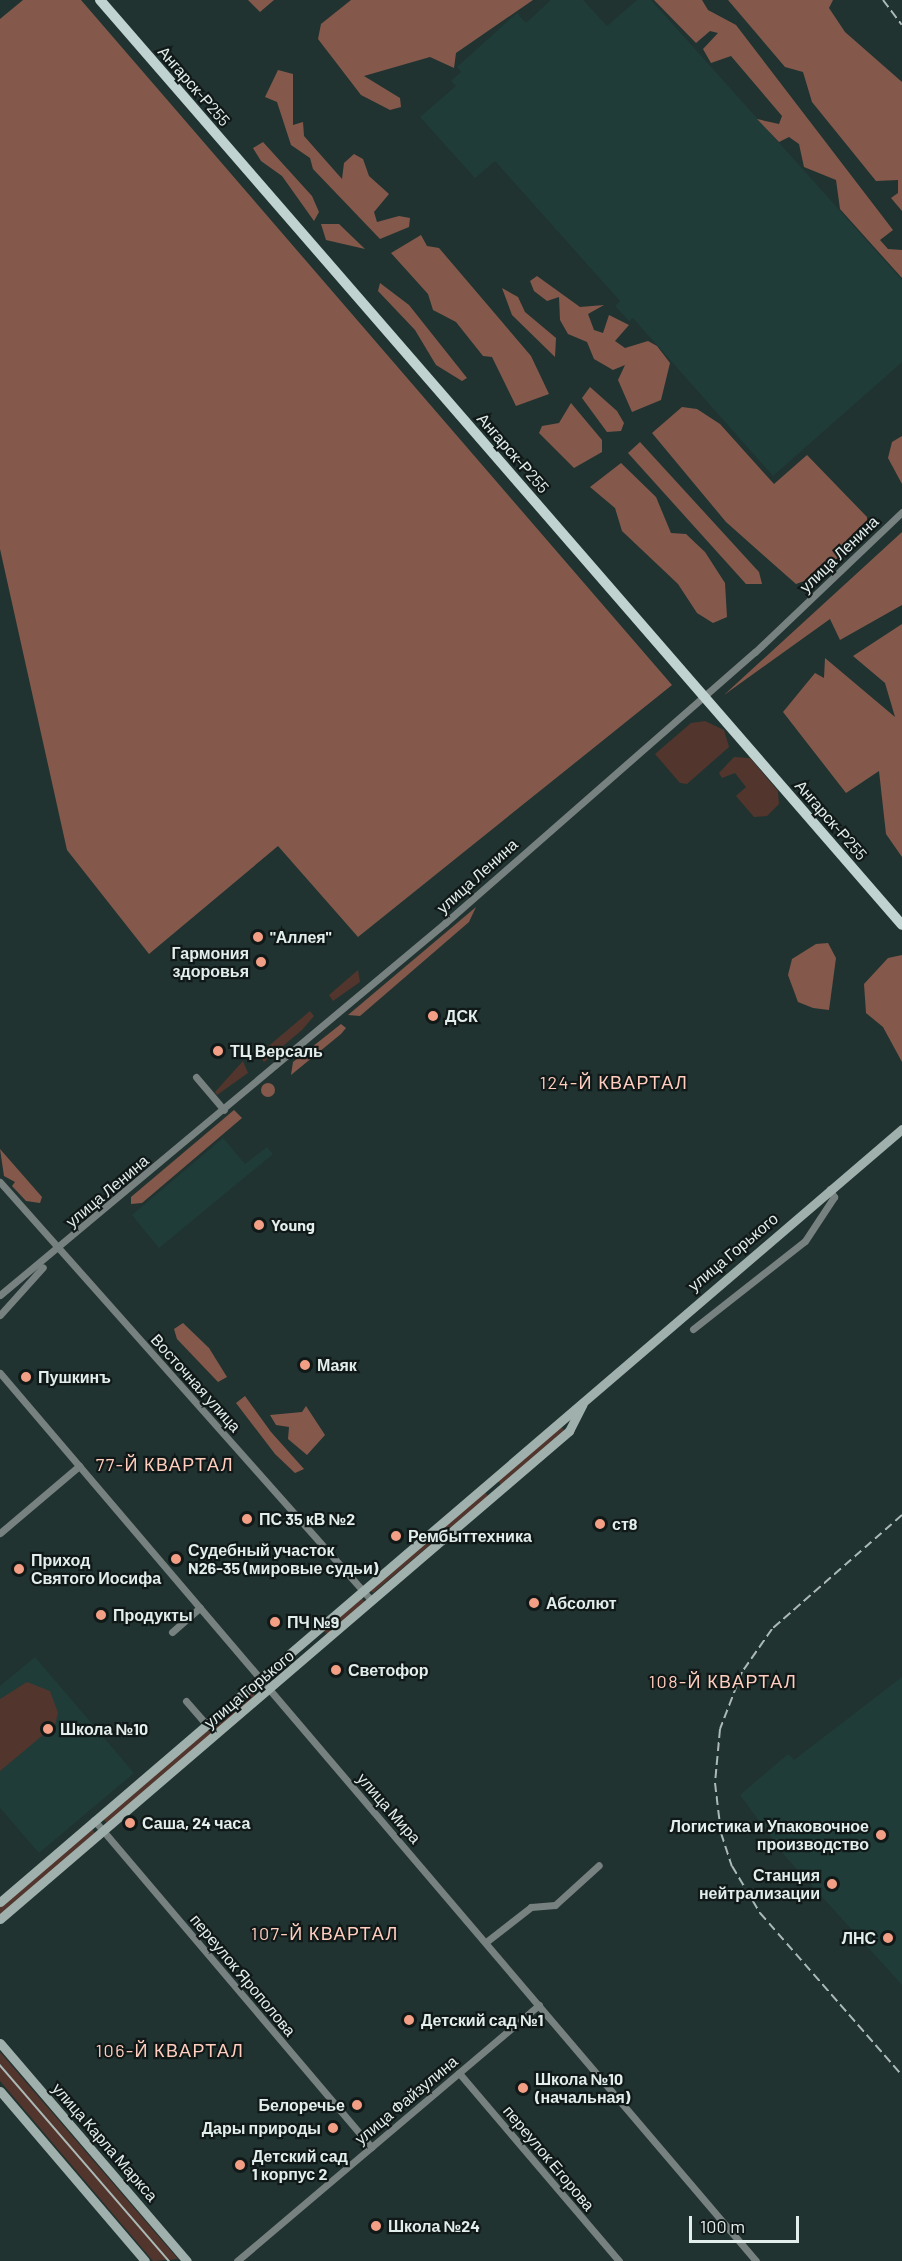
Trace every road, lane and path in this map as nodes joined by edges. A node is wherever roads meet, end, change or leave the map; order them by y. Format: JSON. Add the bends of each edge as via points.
{"nodes":[{"id":1,"x":100,"y":0,"type":"edge"},
{"id":2,"x":902,"y":512,"type":"edge"},
{"id":3,"x":703,"y":698,"type":"junction"},
{"id":4,"x":902,"y":925,"type":"edge"},
{"id":5,"x":196,"y":1077,"type":"dead end"},
{"id":6,"x":224,"y":1110,"type":"junction"},
{"id":7,"x":902,"y":1129,"type":"edge"},
{"id":8,"x":0,"y":1182,"type":"edge"},
{"id":9,"x":830,"y":1189,"type":"junction"},
{"id":10,"x":59,"y":1250,"type":"junction"},
{"id":11,"x":0,"y":1296,"type":"edge"},
{"id":12,"x":0,"y":1315,"type":"edge"},
{"id":13,"x":693,"y":1329,"type":"dead end"},
{"id":14,"x":0,"y":1373,"type":"edge"},
{"id":15,"x":585,"y":1399,"type":"junction"},
{"id":16,"x":79,"y":1466,"type":"junction"},
{"id":17,"x":489,"y":1481,"type":"junction"},
{"id":18,"x":499,"y":1491,"type":"junction"},
{"id":19,"x":0,"y":1533,"type":"edge"},
{"id":20,"x":363,"y":1591,"type":"junction"},
{"id":21,"x":372,"y":1601,"type":"junction"},
{"id":22,"x":201,"y":1608,"type":"junction"},
{"id":23,"x":172,"y":1632,"type":"dead end"},
{"id":24,"x":262,"y":1681,"type":"junction"},
{"id":25,"x":271,"y":1691,"type":"junction"},
{"id":26,"x":186,"y":1701,"type":"dead end"},
{"id":27,"x":208,"y":1726,"type":"junction"},
{"id":28,"x":94,"y":1820,"type":"junction"},
{"id":29,"x":102,"y":1830,"type":"junction"},
{"id":30,"x":599,"y":1865,"type":"dead end"},
{"id":31,"x":0,"y":1902,"type":"edge"},
{"id":32,"x":0,"y":1919,"type":"edge"},
{"id":33,"x":486,"y":1942,"type":"junction"},
{"id":34,"x":539,"y":2005,"type":"junction"},
{"id":35,"x":0,"y":2043,"type":"edge"},
{"id":36,"x":459,"y":2073,"type":"junction"},
{"id":37,"x":0,"y":2091,"type":"edge"},
{"id":38,"x":371,"y":2147,"type":"junction"},
{"id":39,"x":145,"y":2261,"type":"edge"},
{"id":40,"x":187,"y":2261,"type":"edge"},
{"id":41,"x":237,"y":2261,"type":"edge"},
{"id":42,"x":619,"y":2261,"type":"edge"},
{"id":43,"x":756,"y":2261,"type":"edge"}],
"edges":[{"from":1,"to":3,"type":"main road","name":"Ангарск-Р255"},
{"from":2,"to":3,"type":"street","name":"улица Ленина"},
{"from":3,"to":4,"type":"main road","name":"Ангарск-Р255"},
{"from":3,"to":6,"type":"street","name":"улица Ленина"},
{"from":5,"to":6,"type":"street"},
{"from":6,"to":10,"type":"street","name":"улица Ленина"},
{"from":7,"to":9,"type":"street","name":"улица Горького"},
{"from":8,"to":10,"type":"street","name":"Восточная улица"},
{"from":9,"to":13,"type":"street","via":[[834,1197],[805,1241]]},
{"from":9,"to":15,"type":"street","name":"улица Горького"},
{"from":10,"to":11,"type":"street","name":"улица Ленина"},
{"from":10,"to":12,"type":"street","name":"улица Ленина"},
{"from":10,"to":20,"type":"street","name":"Восточная улица"},
{"from":14,"to":16,"type":"street","name":"улица Мира"},
{"from":15,"to":17,"type":"street","name":"улица Горького"},
{"from":15,"to":18,"type":"street","name":"улица Горького","via":[[569,1431]]},
{"from":16,"to":19,"type":"street"},
{"from":16,"to":22,"type":"street","name":"улица Мира"},
{"from":17,"to":18,"type":"street"},
{"from":17,"to":20,"type":"street","name":"улица Горького"},
{"from":18,"to":21,"type":"street","name":"улица Горького"},
{"from":20,"to":21,"type":"street","name":"Восточная улица"},
{"from":20,"to":24,"type":"street","name":"улица Горького"},
{"from":21,"to":25,"type":"street","name":"улица Горького"},
{"from":22,"to":23,"type":"street"},
{"from":22,"to":24,"type":"street","name":"улица Мира"},
{"from":24,"to":25,"type":"street","name":"улица Мира"},
{"from":24,"to":27,"type":"street","name":"улица Горького"},
{"from":25,"to":29,"type":"street","name":"улица Горького"},
{"from":25,"to":33,"type":"street","name":"улица Мира"},
{"from":26,"to":27,"type":"street"},
{"from":27,"to":28,"type":"street","name":"улица Горького"},
{"from":28,"to":29,"type":"street","name":"переулок Ярополова"},
{"from":28,"to":31,"type":"street","name":"улица Горького"},
{"from":29,"to":32,"type":"street","name":"улица Горького"},
{"from":29,"to":38,"type":"street","name":"переулок Ярополова"},
{"from":30,"to":33,"type":"street","via":[[555,1905],[531,1907]]},
{"from":33,"to":34,"type":"street","name":"улица Мира"},
{"from":34,"to":36,"type":"street","name":"улица Файзулина"},
{"from":34,"to":43,"type":"street","name":"улица Мира"},
{"from":35,"to":40,"type":"street","name":"улица Карла Маркса"},
{"from":36,"to":38,"type":"street","name":"улица Файзулина"},
{"from":36,"to":42,"type":"street","name":"переулок Егорова"},
{"from":37,"to":39,"type":"street"},
{"from":38,"to":41,"type":"street","name":"улица Файзулина"}]}
